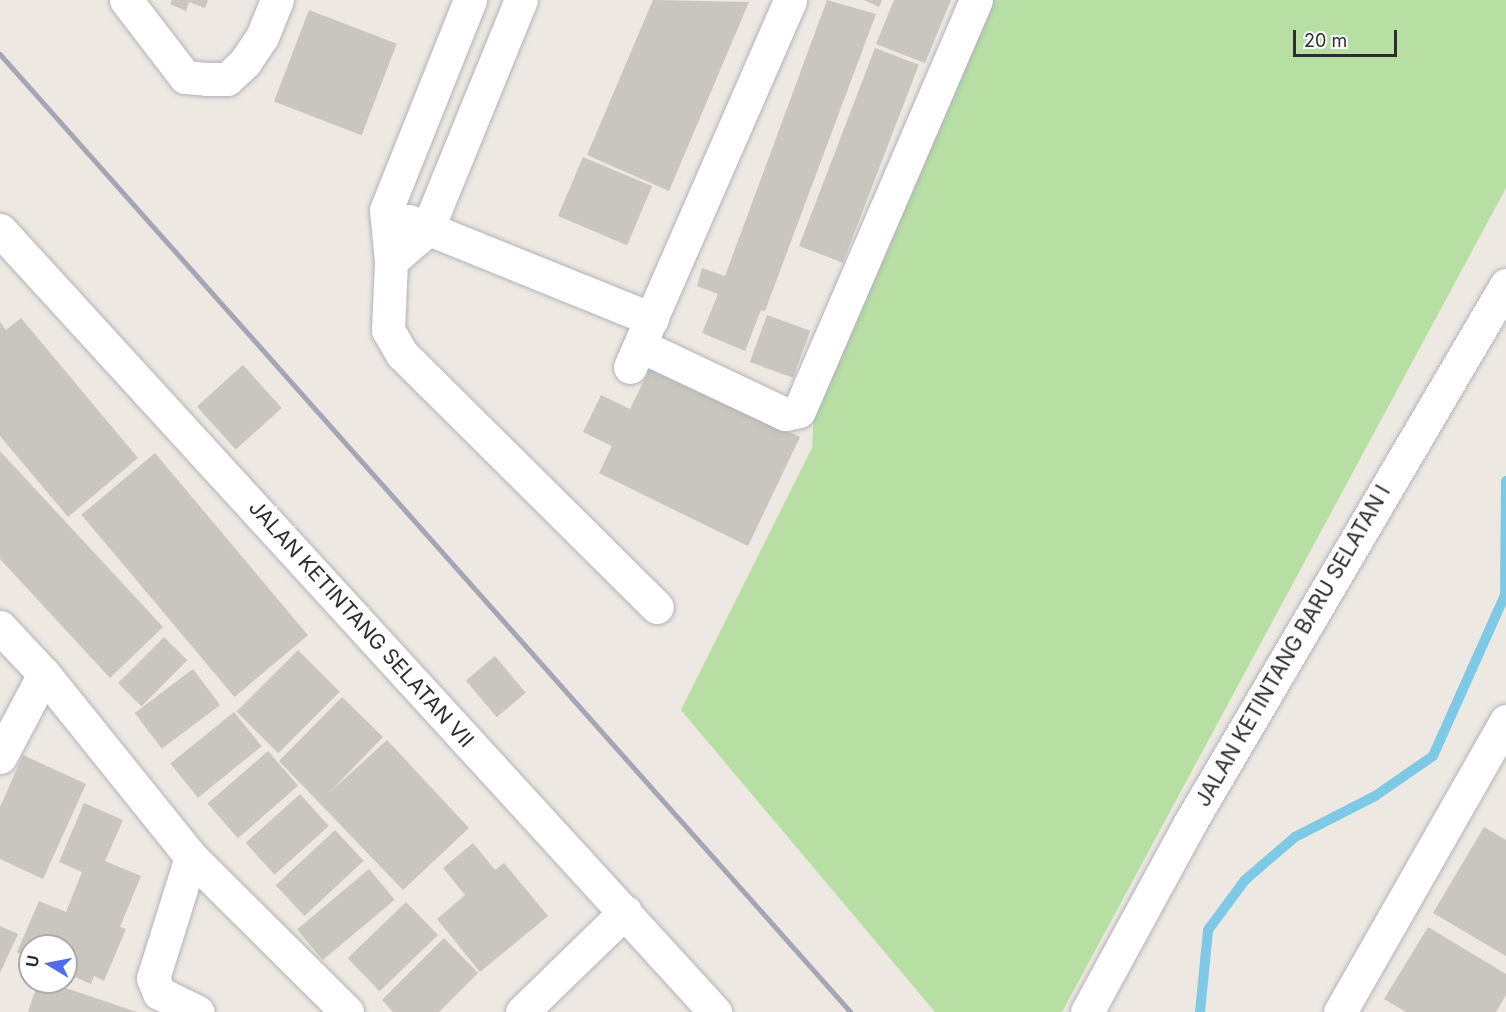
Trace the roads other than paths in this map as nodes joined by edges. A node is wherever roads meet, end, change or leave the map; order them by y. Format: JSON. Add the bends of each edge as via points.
{"nodes":[{"id":1,"x":126,"y":0,"type":"edge"},
{"id":2,"x":277,"y":0,"type":"edge"},
{"id":3,"x":470,"y":0,"type":"edge"},
{"id":4,"x":521,"y":0,"type":"edge"},
{"id":5,"x":790,"y":0,"type":"edge"},
{"id":6,"x":976,"y":0,"type":"edge"},
{"id":7,"x":386,"y":210,"type":"junction"},
{"id":8,"x":0,"y":230,"type":"edge"},
{"id":9,"x":428,"y":230,"type":"junction"},
{"id":10,"x":391,"y":261,"type":"junction"},
{"id":11,"x":1506,"y":285,"type":"edge"},
{"id":12,"x":641,"y":344,"type":"junction"},
{"id":13,"x":657,"y":607,"type":"dead end"},
{"id":14,"x":0,"y":627,"type":"edge"},
{"id":15,"x":44,"y":674,"type":"junction"},
{"id":16,"x":1506,"y":721,"type":"edge"},
{"id":17,"x":0,"y":757,"type":"edge"},
{"id":18,"x":191,"y":857,"type":"junction"},
{"id":19,"x":625,"y":912,"type":"junction"},
{"id":20,"x":198,"y":1012,"type":"edge"},
{"id":21,"x":347,"y":1012,"type":"edge"},
{"id":22,"x":522,"y":1012,"type":"edge"},
{"id":23,"x":715,"y":1012,"type":"edge"},
{"id":24,"x":1087,"y":1012,"type":"edge"},
{"id":25,"x":1340,"y":1012,"type":"edge"}],
"edges":[{"from":1,"to":2,"type":"street","via":[[186,77],[227,79],[262,37]]},
{"from":3,"to":7,"type":"street"},
{"from":4,"to":9,"type":"street"},
{"from":5,"to":12,"type":"street"},
{"from":6,"to":12,"type":"street","via":[[799,411],[785,414]]},
{"from":7,"to":9,"type":"street"},
{"from":7,"to":10,"type":"street"},
{"from":8,"to":19,"type":"street","name":"JALAN KETINTANG SELATAN VII"},
{"from":9,"to":10,"type":"street"},
{"from":9,"to":12,"type":"street"},
{"from":10,"to":13,"type":"street","via":[[388,330],[402,354]]},
{"from":11,"to":24,"type":"street","name":"JALAN KETINTANG BARU SELATAN I","via":[[1190,823]]},
{"from":14,"to":15,"type":"street"},
{"from":15,"to":17,"type":"street"},
{"from":15,"to":18,"type":"street"},
{"from":16,"to":25,"type":"street"},
{"from":18,"to":20,"type":"street","via":[[153,978],[159,993]]},
{"from":18,"to":21,"type":"street"},
{"from":19,"to":22,"type":"street"},
{"from":19,"to":23,"type":"street","name":"JALAN KETINTANG SELATAN VII"}]}
